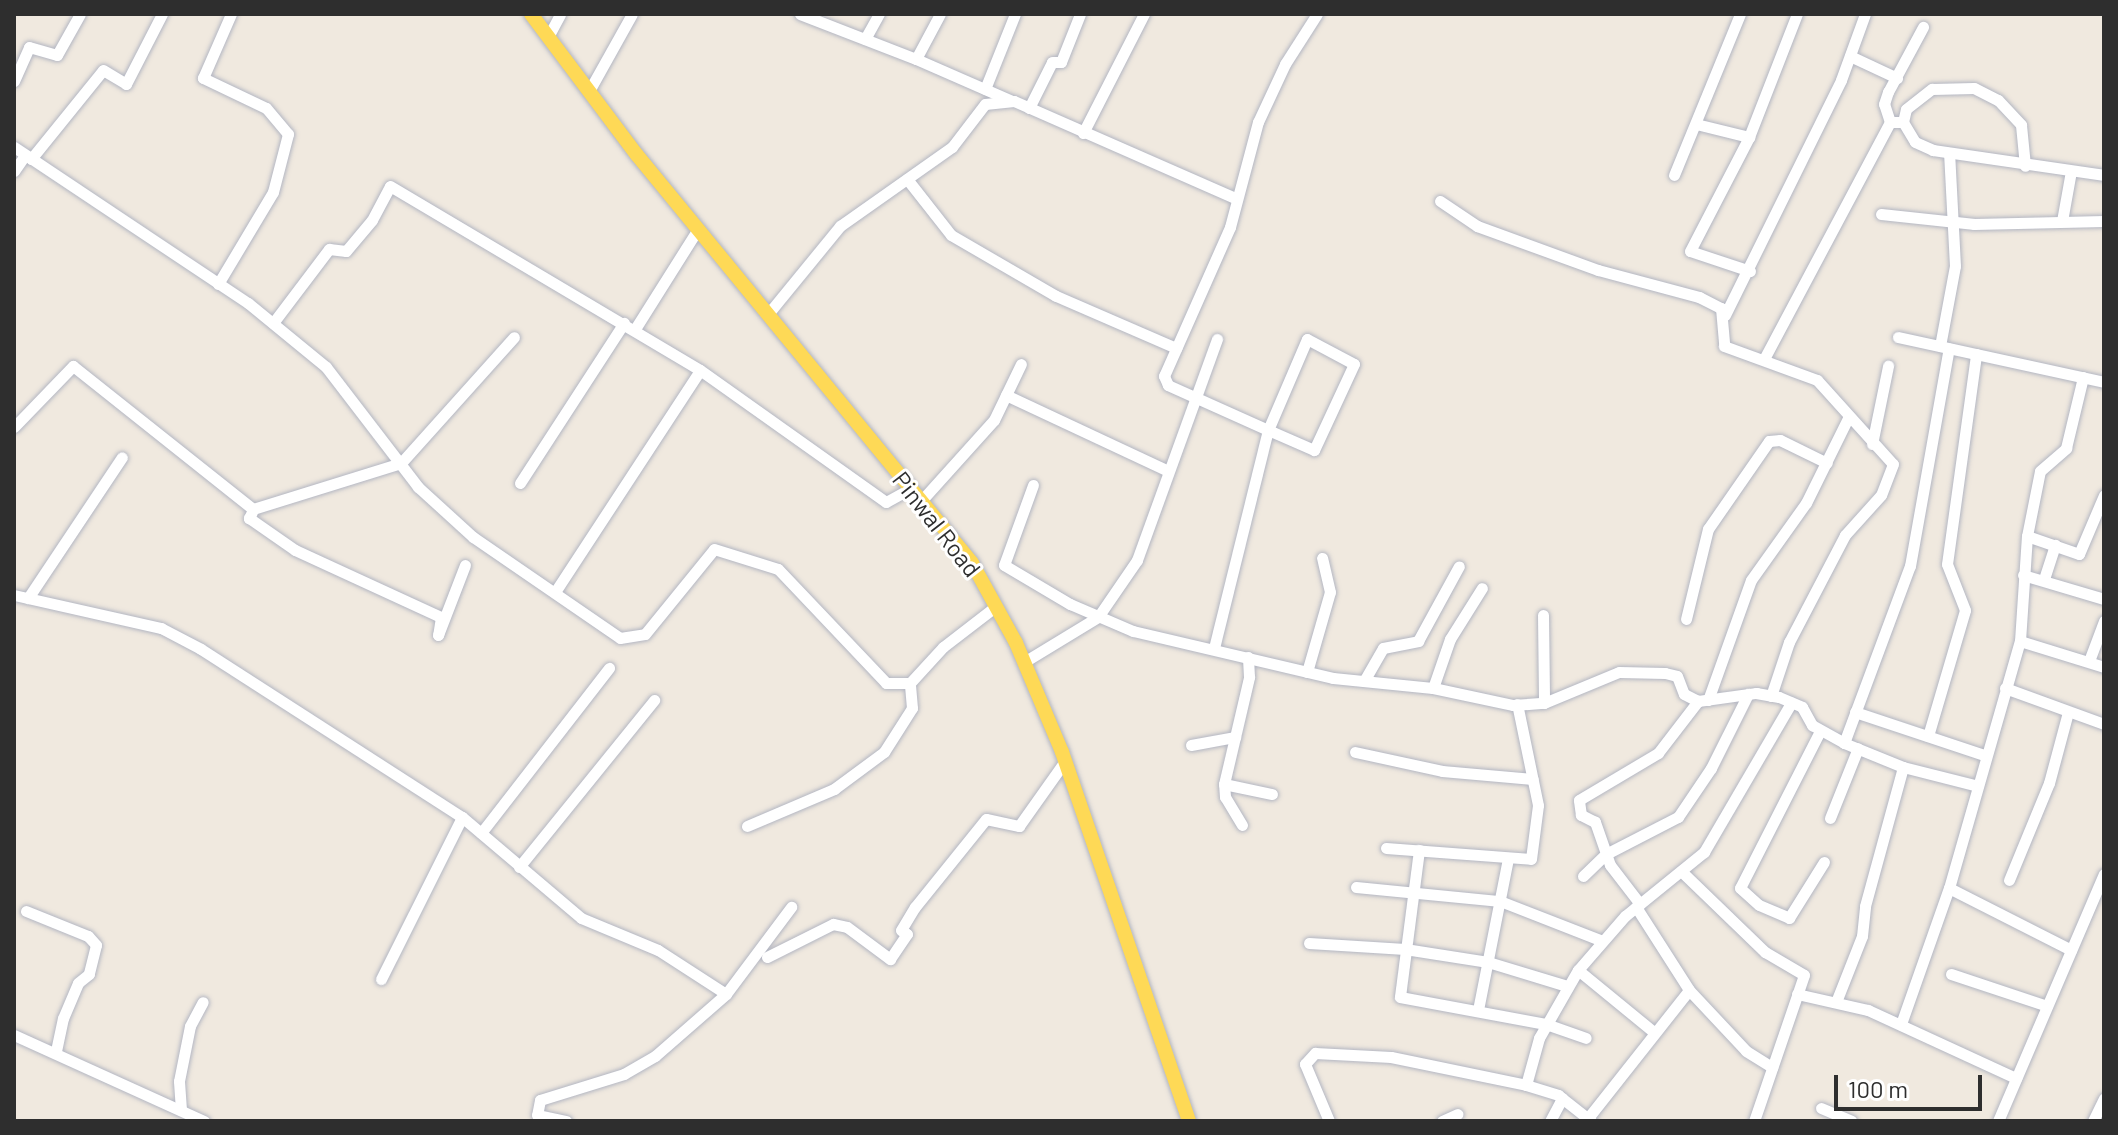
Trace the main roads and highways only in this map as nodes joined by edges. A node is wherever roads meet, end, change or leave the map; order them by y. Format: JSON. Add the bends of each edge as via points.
{"nodes":[{"id":1,"x":531,"y":14,"type":"edge"},
{"id":2,"x":1189,"y":1121,"type":"edge"}],
"edges":[{"from":1,"to":2,"type":"main road","name":"Pinwal Road","via":[[698,229],[972,563],[1024,662],[1065,761]]}]}
